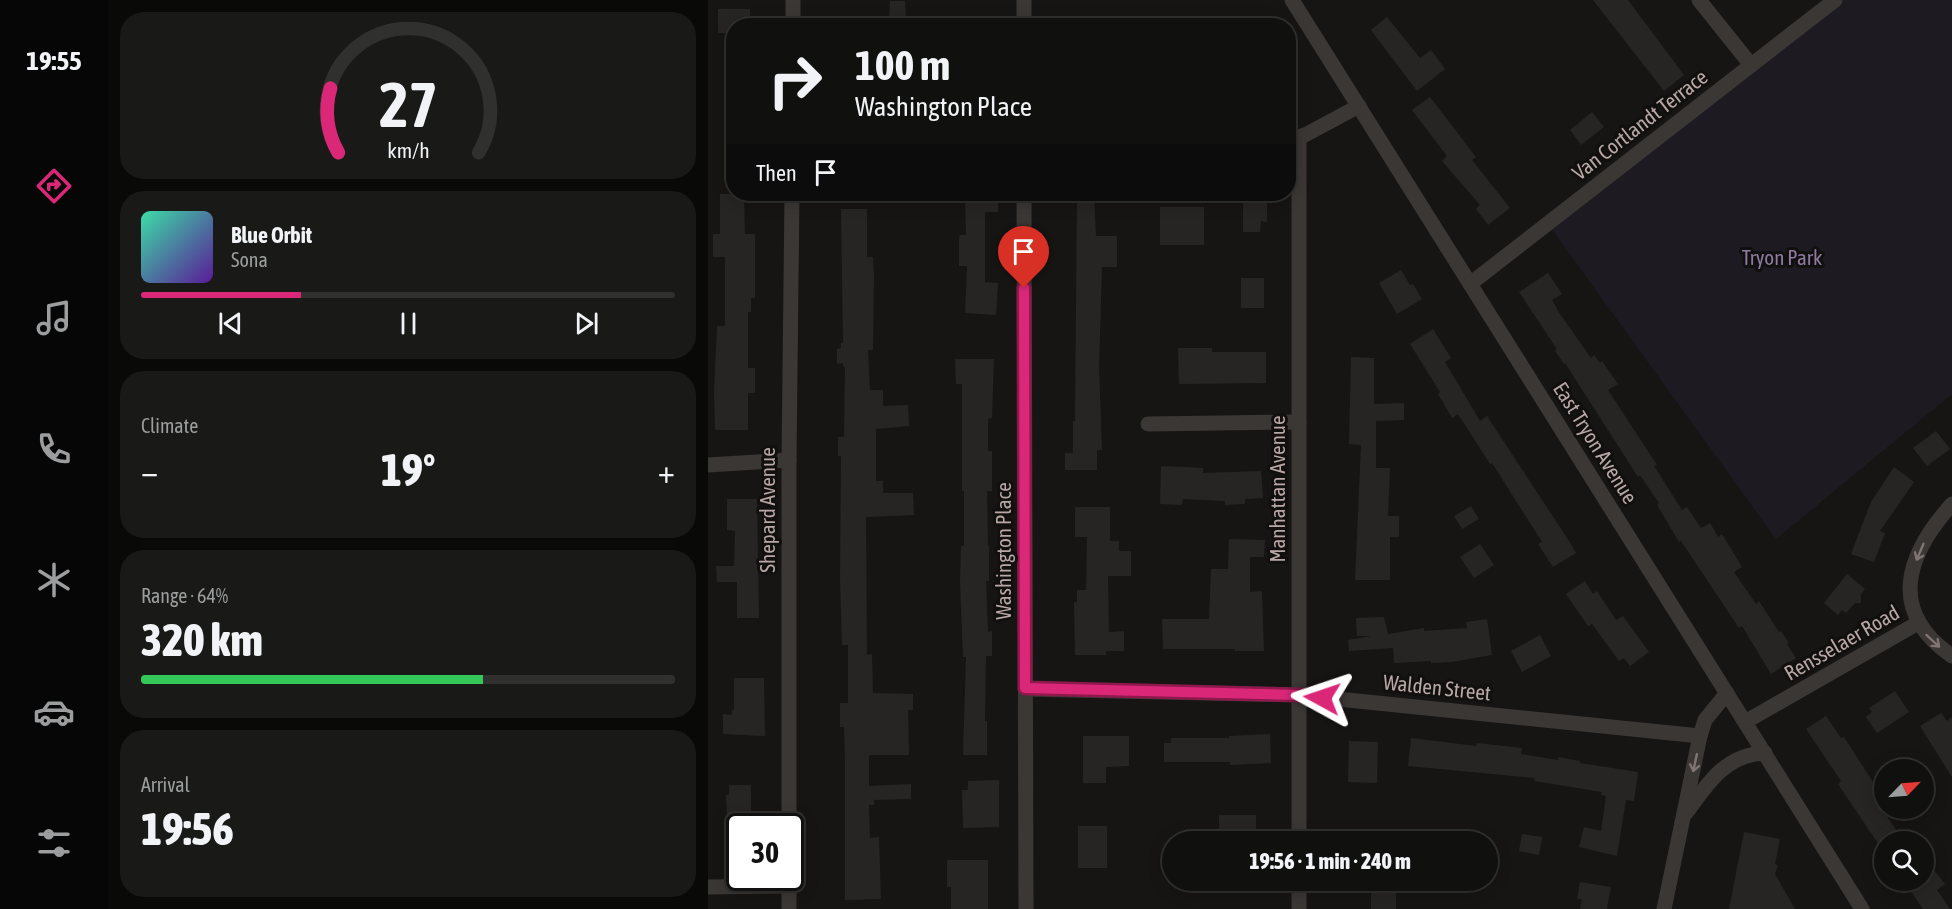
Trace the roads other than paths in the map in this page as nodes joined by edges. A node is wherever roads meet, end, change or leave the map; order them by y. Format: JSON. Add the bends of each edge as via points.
{"nodes":[{"id":1,"x":794,"y":0,"type":"edge"},
{"id":2,"x":1024,"y":0,"type":"edge"},
{"id":3,"x":1292,"y":0,"type":"edge"},
{"id":4,"x":1699,"y":0,"type":"edge"},
{"id":5,"x":1835,"y":0,"type":"edge"},
{"id":6,"x":793,"y":18,"type":"edge"},
{"id":7,"x":1024,"y":18,"type":"edge"},
{"id":8,"x":1751,"y":65,"type":"junction"},
{"id":9,"x":1359,"y":106,"type":"junction"},
{"id":10,"x":1296,"y":138,"type":"edge"},
{"id":11,"x":792,"y":201,"type":"edge"},
{"id":12,"x":1024,"y":201,"type":"edge"},
{"id":13,"x":1295,"y":201,"type":"edge"},
{"id":14,"x":1470,"y":284,"type":"junction"},
{"id":15,"x":1299,"y":422,"type":"junction"},
{"id":16,"x":1148,"y":424,"type":"dead end"},
{"id":17,"x":789,"y":460,"type":"junction"},
{"id":18,"x":708,"y":465,"type":"edge"},
{"id":19,"x":1952,"y":504,"type":"edge"},
{"id":20,"x":1918,"y":624,"type":"junction"},
{"id":21,"x":1952,"y":656,"type":"edge"},
{"id":22,"x":1025,"y":688,"type":"junction"},
{"id":23,"x":1727,"y":693,"type":"junction"},
{"id":24,"x":1299,"y":695,"type":"junction"},
{"id":25,"x":1745,"y":722,"type":"junction"},
{"id":26,"x":1700,"y":736,"type":"junction"},
{"id":27,"x":1764,"y":753,"type":"junction"},
{"id":28,"x":789,"y":813,"type":"edge"},
{"id":29,"x":1683,"y":817,"type":"junction"},
{"id":30,"x":1299,"y":831,"type":"edge"},
{"id":31,"x":726,"y":886,"type":"edge"},
{"id":32,"x":708,"y":887,"type":"edge"},
{"id":33,"x":789,"y":891,"type":"edge"},
{"id":34,"x":1299,"y":891,"type":"edge"},
{"id":35,"x":789,"y":909,"type":"edge"},
{"id":36,"x":1026,"y":909,"type":"edge"},
{"id":37,"x":1299,"y":909,"type":"edge"},
{"id":38,"x":1664,"y":909,"type":"edge"},
{"id":39,"x":1862,"y":909,"type":"edge"}],
"edges":[{"from":1,"to":6,"type":"street"},
{"from":2,"to":7,"type":"street"},
{"from":3,"to":9,"type":"street","name":"East Tryon Avenue"},
{"from":4,"to":8,"type":"street"},
{"from":5,"to":8,"type":"street","name":"Van Cortlandt Terrace"},
{"from":8,"to":14,"type":"street","name":"Van Cortlandt Terrace"},
{"from":9,"to":10,"type":"street"},
{"from":9,"to":14,"type":"street","name":"East Tryon Avenue"},
{"from":11,"to":17,"type":"street","name":"Shepard Avenue"},
{"from":12,"to":22,"type":"street","name":"Washington Place"},
{"from":13,"to":15,"type":"street","name":"Manhattan Avenue"},
{"from":14,"to":23,"type":"street","name":"East Tryon Avenue"},
{"from":15,"to":16,"type":"street"},
{"from":15,"to":24,"type":"street","name":"Manhattan Avenue"},
{"from":17,"to":18,"type":"street"},
{"from":17,"to":28,"type":"street","name":"Shepard Avenue"},
{"from":19,"to":20,"type":"street","one_way":true,"via":[[1923,544],[1912,571],[1909,589]]},
{"from":20,"to":21,"type":"street","name":"Rensselaer Road","one_way":true},
{"from":20,"to":25,"type":"street","name":"Rensselaer Road"},
{"from":22,"to":24,"type":"street","name":"Walden Street"},
{"from":22,"to":36,"type":"street","name":"Washington Place"},
{"from":23,"to":25,"type":"street","name":"East Tryon Avenue"},
{"from":23,"to":26,"type":"street","via":[[1705,720]]},
{"from":24,"to":26,"type":"street","name":"Walden Street"},
{"from":24,"to":30,"type":"street","name":"Manhattan Avenue"},
{"from":25,"to":27,"type":"street","name":"East Tryon Avenue"},
{"from":26,"to":29,"type":"street","one_way":true},
{"from":27,"to":29,"type":"street","via":[[1747,755],[1719,770]]},
{"from":27,"to":39,"type":"street","name":"East Tryon Avenue"},
{"from":29,"to":38,"type":"street"},
{"from":31,"to":32,"type":"street"},
{"from":33,"to":35,"type":"street"},
{"from":34,"to":37,"type":"street"}]}
